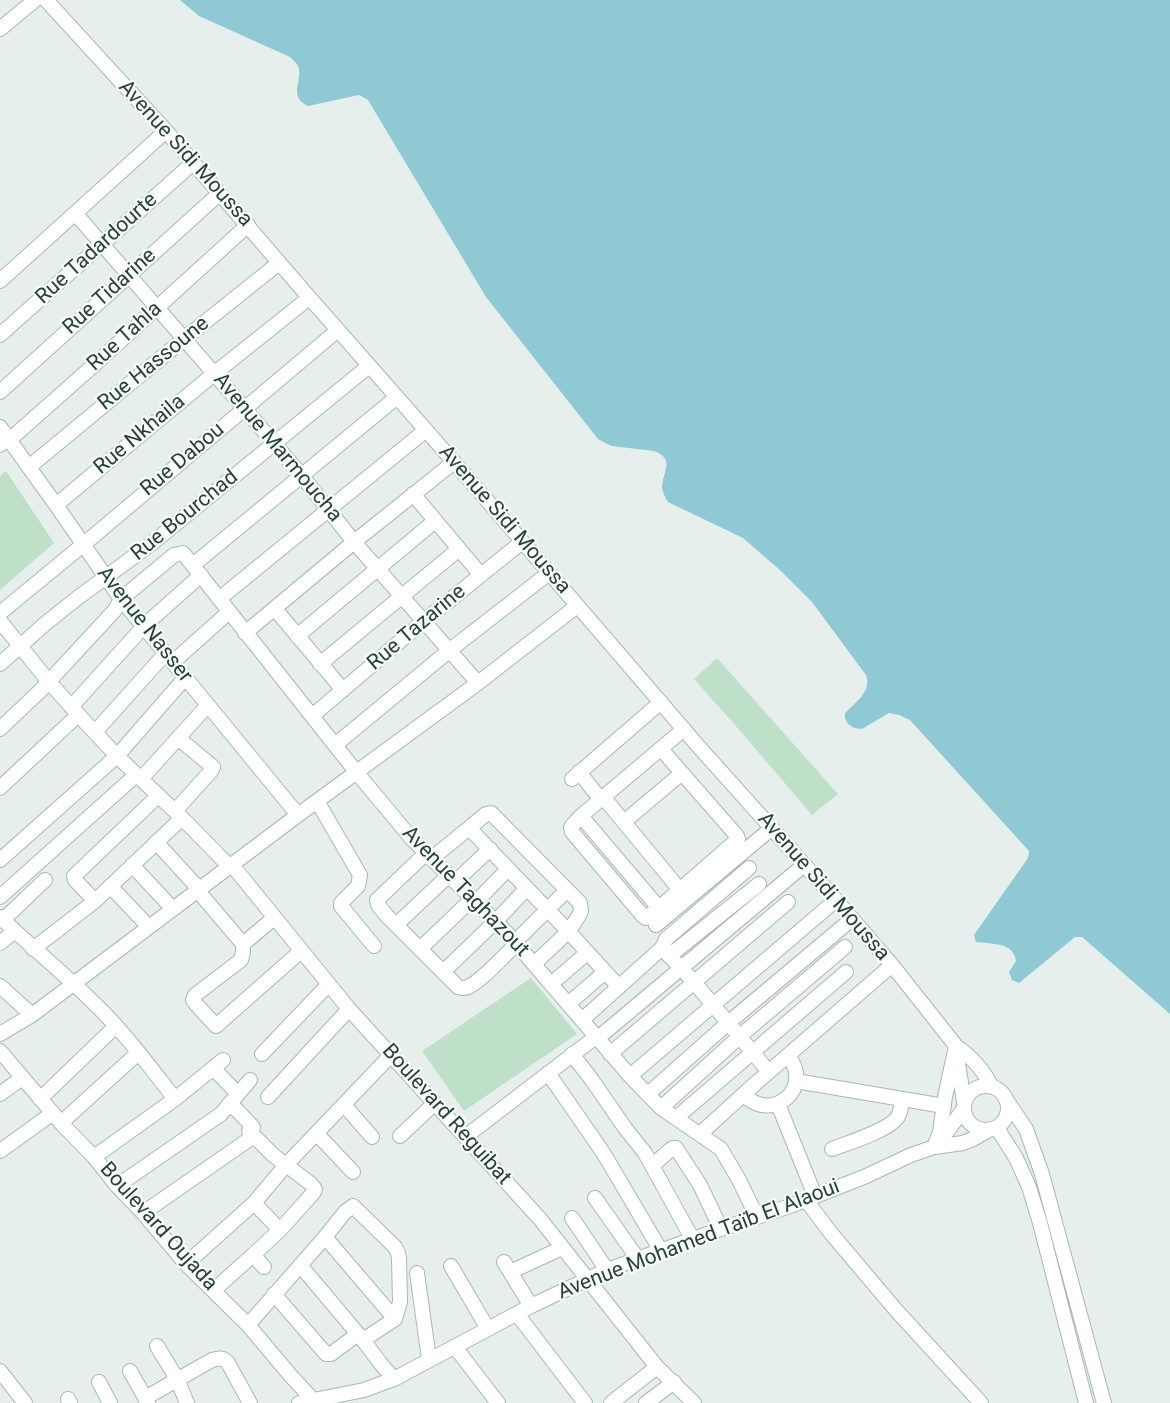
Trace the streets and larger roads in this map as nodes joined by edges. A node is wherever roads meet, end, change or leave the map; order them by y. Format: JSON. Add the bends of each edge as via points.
{"nodes":[{"id":1,"x":35,"y":0,"type":"edge"},
{"id":2,"x":46,"y":0,"type":"edge"},
{"id":3,"x":0,"y":29,"type":"edge"},
{"id":4,"x":166,"y":131,"type":"junction"},
{"id":5,"x":194,"y":163,"type":"junction"},
{"id":6,"x":220,"y":193,"type":"junction"},
{"id":7,"x":75,"y":213,"type":"junction"},
{"id":8,"x":248,"y":225,"type":"junction"},
{"id":9,"x":102,"y":244,"type":"junction"},
{"id":10,"x":279,"y":262,"type":"junction"},
{"id":11,"x":129,"y":275,"type":"junction"},
{"id":12,"x":0,"y":281,"type":"edge"},
{"id":13,"x":309,"y":298,"type":"junction"},
{"id":14,"x":157,"y":307,"type":"junction"},
{"id":15,"x":338,"y":330,"type":"junction"},
{"id":16,"x":0,"y":336,"type":"edge"},
{"id":17,"x":184,"y":339,"type":"junction"},
{"id":18,"x":369,"y":366,"type":"junction"},
{"id":19,"x":214,"y":373,"type":"junction"},
{"id":20,"x":0,"y":392,"type":"edge"},
{"id":21,"x":396,"y":397,"type":"junction"},
{"id":22,"x":244,"y":408,"type":"junction"},
{"id":23,"x":426,"y":430,"type":"junction"},
{"id":24,"x":3,"y":437,"type":"edge"},
{"id":25,"x":274,"y":443,"type":"junction"},
{"id":26,"x":454,"y":462,"type":"junction"},
{"id":27,"x":29,"y":467,"type":"junction"},
{"id":28,"x":302,"y":476,"type":"junction"},
{"id":29,"x":413,"y":494,"type":"junction"},
{"id":30,"x":57,"y":505,"type":"junction"},
{"id":31,"x":329,"y":510,"type":"junction"},
{"id":32,"x":435,"y":521,"type":"junction"},
{"id":33,"x":354,"y":542,"type":"junction"},
{"id":34,"x":522,"y":542,"type":"junction"},
{"id":35,"x":84,"y":544,"type":"junction"},
{"id":36,"x":459,"y":549,"type":"junction"},
{"id":37,"x":377,"y":568,"type":"junction"},
{"id":38,"x":197,"y":570,"type":"junction"},
{"id":39,"x":549,"y":573,"type":"junction"},
{"id":40,"x":481,"y":575,"type":"junction"},
{"id":41,"x":106,"y":577,"type":"junction"},
{"id":42,"x":401,"y":596,"type":"junction"},
{"id":43,"x":121,"y":599,"type":"junction"},
{"id":44,"x":219,"y":599,"type":"junction"},
{"id":45,"x":577,"y":606,"type":"junction"},
{"id":46,"x":275,"y":609,"type":"junction"},
{"id":47,"x":229,"y":612,"type":"junction"},
{"id":48,"x":0,"y":613,"type":"edge"},
{"id":49,"x":0,"y":621,"type":"edge"},
{"id":50,"x":424,"y":621,"type":"junction"},
{"id":51,"x":144,"y":628,"type":"junction"},
{"id":52,"x":245,"y":633,"type":"junction"},
{"id":53,"x":297,"y":636,"type":"junction"},
{"id":54,"x":20,"y":647,"type":"junction"},
{"id":55,"x":450,"y":650,"type":"junction"},
{"id":56,"x":169,"y":658,"type":"junction"},
{"id":57,"x":0,"y":664,"type":"edge"},
{"id":58,"x":320,"y":664,"type":"junction"},
{"id":59,"x":185,"y":678,"type":"junction"},
{"id":60,"x":48,"y":682,"type":"junction"},
{"id":61,"x":478,"y":683,"type":"junction"},
{"id":62,"x":343,"y":690,"type":"junction"},
{"id":63,"x":661,"y":702,"type":"junction"},
{"id":64,"x":208,"y":705,"type":"junction"},
{"id":65,"x":75,"y":711,"type":"junction"},
{"id":66,"x":312,"y":716,"type":"junction"},
{"id":67,"x":0,"y":729,"type":"edge"},
{"id":68,"x":684,"y":729,"type":"junction"},
{"id":69,"x":94,"y":732,"type":"junction"},
{"id":70,"x":178,"y":738,"type":"junction"},
{"id":71,"x":335,"y":745,"type":"junction"},
{"id":72,"x":661,"y":749,"type":"junction"},
{"id":73,"x":117,"y":756,"type":"junction"},
{"id":74,"x":357,"y":773,"type":"junction"},
{"id":75,"x":682,"y":773,"type":"junction"},
{"id":76,"x":139,"y":777,"type":"junction"},
{"id":77,"x":0,"y":788,"type":"edge"},
{"id":78,"x":158,"y":796,"type":"junction"},
{"id":79,"x":603,"y":799,"type":"junction"},
{"id":80,"x":317,"y":801,"type":"junction"},
{"id":81,"x":178,"y":815,"type":"junction"},
{"id":82,"x":298,"y":815,"type":"junction"},
{"id":83,"x":625,"y":821,"type":"junction"},
{"id":84,"x":469,"y":828,"type":"junction"},
{"id":85,"x":772,"y":828,"type":"junction"},
{"id":86,"x":156,"y":842,"type":"junction"},
{"id":87,"x":490,"y":849,"type":"junction"},
{"id":88,"x":428,"y":856,"type":"junction"},
{"id":89,"x":0,"y":860,"type":"edge"},
{"id":90,"x":132,"y":865,"type":"junction"},
{"id":91,"x":804,"y":865,"type":"junction"},
{"id":92,"x":231,"y":866,"type":"junction"},
{"id":93,"x":749,"y":868,"type":"dead end"},
{"id":94,"x":508,"y":869,"type":"junction"},
{"id":95,"x":452,"y":879,"type":"junction"},
{"id":96,"x":45,"y":880,"type":"dead end"},
{"id":97,"x":759,"y":884,"type":"dead end"},
{"id":98,"x":110,"y":886,"type":"junction"},
{"id":99,"x":527,"y":888,"type":"junction"},
{"id":100,"x":567,"y":890,"type":"junction"},
{"id":101,"x":680,"y":890,"type":"junction"},
{"id":102,"x":199,"y":891,"type":"junction"},
{"id":103,"x":0,"y":897,"type":"edge"},
{"id":104,"x":836,"y":900,"type":"junction"},
{"id":105,"x":95,"y":901,"type":"junction"},
{"id":106,"x":474,"y":901,"type":"junction"},
{"id":107,"x":788,"y":902,"type":"dead end"},
{"id":108,"x":173,"y":909,"type":"junction"},
{"id":109,"x":547,"y":910,"type":"junction"},
{"id":110,"x":274,"y":918,"type":"junction"},
{"id":111,"x":2,"y":919,"type":"edge"},
{"id":112,"x":852,"y":919,"type":"junction"},
{"id":113,"x":496,"y":921,"type":"junction"},
{"id":114,"x":396,"y":925,"type":"junction"},
{"id":115,"x":656,"y":925,"type":"dead end"},
{"id":116,"x":149,"y":927,"type":"junction"},
{"id":117,"x":15,"y":931,"type":"junction"},
{"id":118,"x":568,"y":931,"type":"junction"},
{"id":119,"x":0,"y":943,"type":"edge"},
{"id":120,"x":516,"y":943,"type":"junction"},
{"id":121,"x":243,"y":944,"type":"junction"},
{"id":122,"x":374,"y":946,"type":"dead end"},
{"id":123,"x":845,"y":948,"type":"dead end"},
{"id":124,"x":33,"y":949,"type":"junction"},
{"id":125,"x":420,"y":949,"type":"junction"},
{"id":126,"x":301,"y":951,"type":"junction"},
{"id":127,"x":665,"y":952,"type":"junction"},
{"id":128,"x":587,"y":953,"type":"junction"},
{"id":129,"x":534,"y":964,"type":"junction"},
{"id":130,"x":892,"y":965,"type":"junction"},
{"id":131,"x":681,"y":968,"type":"junction"},
{"id":132,"x":443,"y":972,"type":"junction"},
{"id":133,"x":605,"y":972,"type":"junction"},
{"id":134,"x":846,"y":972,"type":"dead end"},
{"id":135,"x":694,"y":982,"type":"junction"},
{"id":136,"x":73,"y":984,"type":"junction"},
{"id":137,"x":329,"y":984,"type":"junction"},
{"id":138,"x":551,"y":984,"type":"junction"},
{"id":139,"x":0,"y":986,"type":"edge"},
{"id":140,"x":619,"y":987,"type":"junction"},
{"id":141,"x":568,"y":1004,"type":"junction"},
{"id":142,"x":713,"y":1004,"type":"junction"},
{"id":143,"x":349,"y":1009,"type":"junction"},
{"id":144,"x":32,"y":1015,"type":"junction"},
{"id":145,"x":582,"y":1020,"type":"junction"},
{"id":146,"x":728,"y":1023,"type":"junction"},
{"id":147,"x":116,"y":1026,"type":"junction"},
{"id":148,"x":0,"y":1034,"type":"edge"},
{"id":149,"x":597,"y":1037,"type":"junction"},
{"id":150,"x":739,"y":1037,"type":"junction"},
{"id":151,"x":956,"y":1046,"type":"junction"},
{"id":152,"x":0,"y":1051,"type":"edge"},
{"id":153,"x":752,"y":1052,"type":"junction"},
{"id":154,"x":138,"y":1053,"type":"junction"},
{"id":155,"x":610,"y":1053,"type":"junction"},
{"id":156,"x":262,"y":1054,"type":"dead end"},
{"id":157,"x":572,"y":1054,"type":"junction"},
{"id":158,"x":391,"y":1055,"type":"junction"},
{"id":159,"x":788,"y":1056,"type":"junction"},
{"id":160,"x":769,"y":1072,"type":"junction"},
{"id":161,"x":548,"y":1073,"type":"junction"},
{"id":162,"x":630,"y":1076,"type":"junction"},
{"id":163,"x":22,"y":1078,"type":"junction"},
{"id":164,"x":250,"y":1080,"type":"dead end"},
{"id":165,"x":796,"y":1081,"type":"junction"},
{"id":166,"x":992,"y":1087,"type":"junction"},
{"id":167,"x":0,"y":1094,"type":"edge"},
{"id":168,"x":648,"y":1094,"type":"junction"},
{"id":169,"x":744,"y":1095,"type":"junction"},
{"id":170,"x":268,"y":1097,"type":"dead end"},
{"id":171,"x":1005,"y":1098,"type":"junction"},
{"id":172,"x":40,"y":1099,"type":"junction"},
{"id":173,"x":175,"y":1099,"type":"junction"},
{"id":174,"x":234,"y":1099,"type":"junction"},
{"id":175,"x":902,"y":1100,"type":"junction"},
{"id":176,"x":435,"y":1103,"type":"junction"},
{"id":177,"x":778,"y":1104,"type":"junction"},
{"id":178,"x":344,"y":1105,"type":"junction"},
{"id":179,"x":944,"y":1106,"type":"junction"},
{"id":180,"x":964,"y":1106,"type":"junction"},
{"id":181,"x":661,"y":1108,"type":"junction"},
{"id":182,"x":57,"y":1118,"type":"junction"},
{"id":183,"x":676,"y":1118,"type":"junction"},
{"id":184,"x":992,"y":1129,"type":"junction"},
{"id":185,"x":317,"y":1134,"type":"junction"},
{"id":186,"x":700,"y":1134,"type":"junction"},
{"id":187,"x":254,"y":1136,"type":"junction"},
{"id":188,"x":400,"y":1136,"type":"dead end"},
{"id":189,"x":372,"y":1137,"type":"dead end"},
{"id":190,"x":465,"y":1137,"type":"junction"},
{"id":191,"x":934,"y":1147,"type":"junction"},
{"id":192,"x":832,"y":1149,"type":"dead end"},
{"id":193,"x":0,"y":1151,"type":"edge"},
{"id":194,"x":94,"y":1157,"type":"junction"},
{"id":195,"x":286,"y":1165,"type":"junction"},
{"id":196,"x":652,"y":1166,"type":"junction"},
{"id":197,"x":353,"y":1172,"type":"dead end"},
{"id":198,"x":117,"y":1186,"type":"junction"},
{"id":199,"x":595,"y":1198,"type":"dead end"},
{"id":200,"x":810,"y":1198,"type":"junction"},
{"id":201,"x":254,"y":1203,"type":"junction"},
{"id":202,"x":144,"y":1213,"type":"junction"},
{"id":203,"x":757,"y":1217,"type":"junction"},
{"id":204,"x":572,"y":1218,"type":"dead end"},
{"id":205,"x":721,"y":1229,"type":"junction"},
{"id":206,"x":280,"y":1230,"type":"junction"},
{"id":207,"x":1058,"y":1232,"type":"junction"},
{"id":208,"x":325,"y":1237,"type":"junction"},
{"id":209,"x":1043,"y":1237,"type":"junction"},
{"id":210,"x":693,"y":1240,"type":"junction"},
{"id":211,"x":562,"y":1248,"type":"junction"},
{"id":212,"x":661,"y":1251,"type":"junction"},
{"id":213,"x":253,"y":1255,"type":"junction"},
{"id":214,"x":638,"y":1259,"type":"junction"},
{"id":215,"x":186,"y":1264,"type":"junction"},
{"id":216,"x":300,"y":1265,"type":"junction"},
{"id":217,"x":451,"y":1266,"type":"dead end"},
{"id":218,"x":264,"y":1267,"type":"dead end"},
{"id":219,"x":607,"y":1270,"type":"junction"},
{"id":220,"x":417,"y":1273,"type":"dead end"},
{"id":221,"x":588,"y":1279,"type":"junction"},
{"id":222,"x":214,"y":1290,"type":"junction"},
{"id":223,"x":274,"y":1294,"type":"junction"},
{"id":224,"x":531,"y":1306,"type":"junction"},
{"id":225,"x":517,"y":1314,"type":"junction"},
{"id":226,"x":395,"y":1319,"type":"junction"},
{"id":227,"x":248,"y":1325,"type":"junction"},
{"id":228,"x":488,"y":1329,"type":"junction"},
{"id":229,"x":360,"y":1337,"type":"junction"},
{"id":230,"x":157,"y":1346,"type":"dead end"},
{"id":231,"x":455,"y":1347,"type":"junction"},
{"id":232,"x":429,"y":1359,"type":"junction"},
{"id":233,"x":657,"y":1367,"type":"junction"},
{"id":234,"x":0,"y":1371,"type":"edge"},
{"id":235,"x":130,"y":1371,"type":"dead end"},
{"id":236,"x":177,"y":1379,"type":"junction"},
{"id":237,"x":394,"y":1379,"type":"junction"},
{"id":238,"x":99,"y":1382,"type":"dead end"},
{"id":239,"x":674,"y":1382,"type":"junction"},
{"id":240,"x":147,"y":1400,"type":"edge"},
{"id":241,"x":309,"y":1402,"type":"edge"},
{"id":242,"x":25,"y":1403,"type":"edge"},
{"id":243,"x":110,"y":1403,"type":"edge"},
{"id":244,"x":187,"y":1403,"type":"edge"},
{"id":245,"x":250,"y":1403,"type":"edge"},
{"id":246,"x":498,"y":1403,"type":"edge"},
{"id":247,"x":585,"y":1403,"type":"edge"},
{"id":248,"x":611,"y":1403,"type":"edge"},
{"id":249,"x":646,"y":1403,"type":"edge"},
{"id":250,"x":694,"y":1403,"type":"edge"},
{"id":251,"x":981,"y":1403,"type":"edge"},
{"id":252,"x":1086,"y":1403,"type":"edge"},
{"id":253,"x":1104,"y":1403,"type":"edge"}],
"edges":[{"from":1,"to":3,"type":"street"},
{"from":2,"to":4,"type":"street","name":"Avenue Sidi Moussa"},
{"from":4,"to":5,"type":"street","name":"Avenue Sidi Moussa"},
{"from":4,"to":7,"type":"street"},
{"from":5,"to":6,"type":"street","name":"Avenue Sidi Moussa"},
{"from":5,"to":9,"type":"street","name":"Rue Tadardourte"},
{"from":6,"to":8,"type":"street","name":"Avenue Sidi Moussa"},
{"from":6,"to":11,"type":"street","name":"Rue Tidarine"},
{"from":7,"to":9,"type":"street","name":"Avenue Marmoucha"},
{"from":7,"to":12,"type":"street"},
{"from":8,"to":10,"type":"street","name":"Avenue Sidi Moussa"},
{"from":8,"to":14,"type":"street","name":"Rue Tahla"},
{"from":9,"to":11,"type":"street","name":"Avenue Marmoucha"},
{"from":9,"to":16,"type":"street","name":"Rue Tadardourte"},
{"from":10,"to":13,"type":"street","name":"Avenue Sidi Moussa"},
{"from":10,"to":17,"type":"street","name":"Rue Hassoune"},
{"from":11,"to":14,"type":"street","name":"Avenue Marmoucha"},
{"from":11,"to":20,"type":"street","name":"Rue Tidarine"},
{"from":13,"to":15,"type":"street","name":"Avenue Sidi Moussa"},
{"from":13,"to":19,"type":"street","name":"Rue Nkhaila"},
{"from":14,"to":17,"type":"street","name":"Avenue Marmoucha"},
{"from":14,"to":24,"type":"street","name":"Rue Tahla","via":[[24,428]]},
{"from":15,"to":18,"type":"street","name":"Avenue Sidi Moussa"},
{"from":15,"to":22,"type":"street","name":"Rue Dabou"},
{"from":17,"to":19,"type":"street","name":"Avenue Marmoucha"},
{"from":17,"to":27,"type":"street","name":"Rue Hassoune"},
{"from":18,"to":21,"type":"street","name":"Avenue Sidi Moussa"},
{"from":18,"to":25,"type":"street","name":"Rue Bourchad"},
{"from":19,"to":22,"type":"street","name":"Avenue Marmoucha"},
{"from":19,"to":30,"type":"street","name":"Rue Nkhaila"},
{"from":21,"to":23,"type":"street","name":"Avenue Sidi Moussa"},
{"from":21,"to":28,"type":"street"},
{"from":22,"to":25,"type":"street","name":"Avenue Marmoucha"},
{"from":22,"to":35,"type":"street","name":"Rue Dabou"},
{"from":23,"to":26,"type":"street","name":"Avenue Sidi Moussa"},
{"from":23,"to":31,"type":"street"},
{"from":24,"to":27,"type":"street","name":"Avenue Nasser"},
{"from":25,"to":28,"type":"street","name":"Avenue Marmoucha"},
{"from":25,"to":41,"type":"street","name":"Rue Bourchad"},
{"from":26,"to":29,"type":"street"},
{"from":26,"to":34,"type":"street","name":"Avenue Sidi Moussa"},
{"from":27,"to":30,"type":"street","name":"Avenue Nasser"},
{"from":28,"to":31,"type":"street","name":"Avenue Marmoucha"},
{"from":28,"to":38,"type":"street"},
{"from":29,"to":32,"type":"street"},
{"from":29,"to":33,"type":"street"},
{"from":30,"to":35,"type":"street","name":"Avenue Nasser"},
{"from":31,"to":33,"type":"street","name":"Avenue Marmoucha"},
{"from":31,"to":44,"type":"street"},
{"from":32,"to":36,"type":"street"},
{"from":32,"to":37,"type":"street"},
{"from":33,"to":37,"type":"street","name":"Avenue Marmoucha"},
{"from":33,"to":46,"type":"street"},
{"from":34,"to":39,"type":"street","name":"Avenue Sidi Moussa"},
{"from":34,"to":40,"type":"street","name":"Rue Tazarine"},
{"from":35,"to":41,"type":"street","name":"Avenue Nasser"},
{"from":35,"to":48,"type":"street","name":"Rue Dabou"},
{"from":36,"to":40,"type":"street"},
{"from":36,"to":42,"type":"street"},
{"from":37,"to":42,"type":"street","name":"Avenue Marmoucha"},
{"from":37,"to":53,"type":"street"},
{"from":38,"to":43,"type":"street","name":"Avenue Taghazout","via":[[183,553],[174,555]]},
{"from":38,"to":44,"type":"street","name":"Avenue Taghazout"},
{"from":38,"to":51,"type":"street"},
{"from":39,"to":45,"type":"street","name":"Avenue Sidi Moussa"},
{"from":39,"to":55,"type":"street"},
{"from":40,"to":50,"type":"street","name":"Rue Tazarine"},
{"from":41,"to":43,"type":"street","name":"Avenue Nasser"},
{"from":41,"to":54,"type":"street","name":"Rue Bourchad"},
{"from":42,"to":50,"type":"street","name":"Avenue Marmoucha"},
{"from":42,"to":58,"type":"street"},
{"from":43,"to":51,"type":"street","name":"Avenue Nasser"},
{"from":43,"to":60,"type":"street"},
{"from":44,"to":47,"type":"street","name":"Avenue Taghazout"},
{"from":45,"to":61,"type":"street"},
{"from":45,"to":63,"type":"street","name":"Avenue Sidi Moussa"},
{"from":46,"to":52,"type":"street"},
{"from":46,"to":53,"type":"street"},
{"from":47,"to":52,"type":"street","name":"Avenue Taghazout"},
{"from":47,"to":56,"type":"street"},
{"from":49,"to":54,"type":"street","name":"Boulevard Reguibat"},
{"from":50,"to":55,"type":"street","name":"Avenue Marmoucha"},
{"from":50,"to":62,"type":"street","name":"Rue Tazarine"},
{"from":51,"to":56,"type":"street","name":"Avenue Nasser"},
{"from":51,"to":65,"type":"street"},
{"from":52,"to":66,"type":"street","name":"Avenue Taghazout"},
{"from":53,"to":58,"type":"street"},
{"from":54,"to":57,"type":"street","name":"Rue Bourchad"},
{"from":54,"to":60,"type":"street","name":"Boulevard Reguibat"},
{"from":55,"to":61,"type":"street","name":"Avenue Marmoucha"},
{"from":55,"to":71,"type":"street"},
{"from":56,"to":59,"type":"street","name":"Avenue Nasser"},
{"from":56,"to":69,"type":"street"},
{"from":58,"to":62,"type":"street"},
{"from":59,"to":64,"type":"street","name":"Avenue Nasser"},
{"from":59,"to":73,"type":"street"},
{"from":60,"to":65,"type":"street","name":"Boulevard Reguibat"},
{"from":60,"to":67,"type":"street"},
{"from":61,"to":74,"type":"street"},
{"from":62,"to":66,"type":"street","name":"Rue Tazarine"},
{"from":63,"to":68,"type":"street","name":"Avenue Sidi Moussa"},
{"from":63,"to":79,"type":"street","via":[[575,775]]},
{"from":64,"to":70,"type":"street"},
{"from":64,"to":82,"type":"street","name":"Avenue Nasser"},
{"from":65,"to":69,"type":"street","name":"Boulevard Reguibat"},
{"from":65,"to":77,"type":"street"},
{"from":66,"to":71,"type":"street","name":"Avenue Taghazout"},
{"from":68,"to":72,"type":"street"},
{"from":68,"to":85,"type":"street","name":"Avenue Sidi Moussa"},
{"from":69,"to":73,"type":"street","name":"Boulevard Reguibat"},
{"from":70,"to":76,"type":"street"},
{"from":70,"to":81,"type":"street","via":[[213,767]]},
{"from":71,"to":74,"type":"street","name":"Avenue Taghazout"},
{"from":72,"to":75,"type":"street"},
{"from":72,"to":79,"type":"street"},
{"from":73,"to":76,"type":"street","name":"Boulevard Reguibat"},
{"from":73,"to":89,"type":"street"},
{"from":74,"to":80,"type":"street"},
{"from":74,"to":88,"type":"street","name":"Avenue Taghazout"},
{"from":75,"to":83,"type":"street"},
{"from":75,"to":101,"type":"street","via":[[738,839]]},
{"from":76,"to":78,"type":"street","name":"Boulevard Reguibat"},
{"from":76,"to":103,"type":"street"},
{"from":78,"to":81,"type":"street","name":"Boulevard Reguibat"},
{"from":78,"to":105,"type":"street","via":[[74,876]]},
{"from":79,"to":83,"type":"street"},
{"from":79,"to":101,"type":"street","via":[[581,816],[659,908]]},
{"from":80,"to":82,"type":"street"},
{"from":80,"to":122,"type":"street","via":[[360,875],[358,886],[341,906]]},
{"from":81,"to":86,"type":"street"},
{"from":81,"to":92,"type":"street","name":"Boulevard Reguibat"},
{"from":82,"to":92,"type":"street"},
{"from":83,"to":101,"type":"street"},
{"from":84,"to":87,"type":"street"},
{"from":84,"to":88,"type":"street"},
{"from":84,"to":100,"type":"street","via":[[491,813]]},
{"from":85,"to":91,"type":"street","name":"Avenue Sidi Moussa"},
{"from":85,"to":115,"type":"street"},
{"from":86,"to":90,"type":"street"},
{"from":86,"to":102,"type":"street"},
{"from":87,"to":94,"type":"street"},
{"from":87,"to":95,"type":"street"},
{"from":88,"to":95,"type":"street","name":"Avenue Taghazout"},
{"from":88,"to":114,"type":"street","via":[[377,900],[380,909]]},
{"from":90,"to":98,"type":"street"},
{"from":90,"to":108,"type":"street"},
{"from":91,"to":104,"type":"street","name":"Avenue Sidi Moussa"},
{"from":91,"to":131,"type":"street"},
{"from":92,"to":102,"type":"street"},
{"from":92,"to":110,"type":"street","name":"Boulevard Reguibat"},
{"from":93,"to":127,"type":"street","via":[[666,939]]},
{"from":94,"to":99,"type":"street"},
{"from":94,"to":106,"type":"street"},
{"from":95,"to":106,"type":"street","name":"Avenue Taghazout"},
{"from":95,"to":114,"type":"street"},
{"from":96,"to":111,"type":"street"},
{"from":97,"to":127,"type":"street"},
{"from":98,"to":105,"type":"street"},
{"from":98,"to":116,"type":"street"},
{"from":99,"to":109,"type":"street"},
{"from":99,"to":113,"type":"street"},
{"from":100,"to":109,"type":"street"},
{"from":100,"to":118,"type":"street","via":[[582,909]]},
{"from":102,"to":108,"type":"street"},
{"from":102,"to":121,"type":"street"},
{"from":104,"to":112,"type":"street","name":"Avenue Sidi Moussa"},
{"from":104,"to":142,"type":"street"},
{"from":105,"to":124,"type":"street"},
{"from":106,"to":113,"type":"street","name":"Avenue Taghazout"},
{"from":106,"to":125,"type":"street"},
{"from":107,"to":135,"type":"street"},
{"from":108,"to":116,"type":"street"},
{"from":109,"to":118,"type":"street"},
{"from":109,"to":120,"type":"street"},
{"from":110,"to":121,"type":"street"},
{"from":110,"to":126,"type":"street","name":"Boulevard Reguibat"},
{"from":111,"to":117,"type":"street"},
{"from":112,"to":130,"type":"street","name":"Avenue Sidi Moussa"},
{"from":112,"to":146,"type":"street"},
{"from":113,"to":120,"type":"street","name":"Avenue Taghazout"},
{"from":113,"to":132,"type":"street"},
{"from":114,"to":125,"type":"street"},
{"from":116,"to":136,"type":"street"},
{"from":117,"to":119,"type":"street"},
{"from":117,"to":124,"type":"street"},
{"from":118,"to":128,"type":"street"},
{"from":118,"to":129,"type":"street"},
{"from":120,"to":129,"type":"street","name":"Avenue Taghazout"},
{"from":120,"to":132,"type":"street","via":[[466,988],[458,987]]},
{"from":121,"to":126,"type":"street","via":[[241,960],[193,998],[216,1026]]},
{"from":123,"to":150,"type":"street"},
{"from":124,"to":136,"type":"street"},
{"from":125,"to":132,"type":"street"},
{"from":126,"to":137,"type":"street","name":"Boulevard Reguibat"},
{"from":127,"to":131,"type":"street"},
{"from":127,"to":140,"type":"street"},
{"from":128,"to":133,"type":"street"},
{"from":128,"to":138,"type":"street"},
{"from":129,"to":138,"type":"street","name":"Avenue Taghazout"},
{"from":130,"to":151,"type":"street","name":"Avenue Sidi Moussa"},
{"from":130,"to":159,"type":"street"},
{"from":131,"to":135,"type":"street"},
{"from":131,"to":149,"type":"street"},
{"from":133,"to":140,"type":"street"},
{"from":133,"to":141,"type":"street"},
{"from":134,"to":153,"type":"street"},
{"from":135,"to":142,"type":"street"},
{"from":135,"to":155,"type":"street"},
{"from":136,"to":144,"type":"street"},
{"from":136,"to":147,"type":"street"},
{"from":137,"to":143,"type":"street","name":"Boulevard Reguibat"},
{"from":137,"to":156,"type":"street"},
{"from":138,"to":141,"type":"street","name":"Avenue Taghazout"},
{"from":139,"to":144,"type":"street"},
{"from":140,"to":145,"type":"street"},
{"from":141,"to":145,"type":"street","name":"Avenue Taghazout"},
{"from":142,"to":146,"type":"street"},
{"from":142,"to":162,"type":"street"},
{"from":143,"to":158,"type":"street","name":"Boulevard Reguibat"},
{"from":143,"to":170,"type":"street"},
{"from":144,"to":148,"type":"street"},
{"from":145,"to":149,"type":"street","name":"Avenue Taghazout"},
{"from":146,"to":150,"type":"street"},
{"from":146,"to":168,"type":"street"},
{"from":147,"to":154,"type":"street"},
{"from":147,"to":172,"type":"street"},
{"from":149,"to":155,"type":"street","name":"Avenue Taghazout"},
{"from":149,"to":157,"type":"street"},
{"from":150,"to":153,"type":"street"},
{"from":150,"to":181,"type":"street"},
{"from":151,"to":166,"type":"street","name":"Avenue Sidi Moussa","via":[[976,1062]]},
{"from":151,"to":179,"type":"street"},
{"from":151,"to":180,"type":"street"},
{"from":152,"to":163,"type":"street","name":"Boulevard Oujada"},
{"from":153,"to":160,"type":"street"},
{"from":153,"to":183,"type":"street"},
{"from":154,"to":173,"type":"street"},
{"from":154,"to":182,"type":"street"},
{"from":155,"to":162,"type":"street","name":"Avenue Taghazout"},
{"from":157,"to":161,"type":"street"},
{"from":157,"to":196,"type":"street"},
{"from":158,"to":176,"type":"street","name":"Boulevard Reguibat"},
{"from":158,"to":178,"type":"street"},
{"from":159,"to":160,"type":"street"},
{"from":159,"to":165,"type":"street","via":[[796,1070]]},
{"from":160,"to":169,"type":"street"},
{"from":161,"to":190,"type":"street"},
{"from":161,"to":212,"type":"street","via":[[604,1154]]},
{"from":162,"to":168,"type":"street","name":"Avenue Taghazout"},
{"from":163,"to":167,"type":"street"},
{"from":163,"to":172,"type":"street","name":"Boulevard Oujada"},
{"from":164,"to":174,"type":"street"},
{"from":165,"to":175,"type":"street"},
{"from":165,"to":177,"type":"street","via":[[791,1094]]},
{"from":166,"to":171,"type":"street"},
{"from":166,"to":180,"type":"street","via":[[978,1087],[967,1096]]},
{"from":168,"to":181,"type":"street","name":"Avenue Taghazout"},
{"from":169,"to":177,"type":"street","via":[[758,1104]]},
{"from":169,"to":186,"type":"street"},
{"from":171,"to":184,"type":"street","via":[[1005,1120]]},
{"from":171,"to":207,"type":"street","via":[[1030,1139]]},
{"from":172,"to":182,"type":"street","name":"Boulevard Oujada"},
{"from":173,"to":174,"type":"street","via":[[218,1064]]},
{"from":173,"to":194,"type":"street"},
{"from":174,"to":187,"type":"street","via":[[253,1127],[249,1131]]},
{"from":174,"to":198,"type":"street","via":[[216,1117]]},
{"from":175,"to":179,"type":"street"},
{"from":175,"to":192,"type":"street","via":[[898,1115],[890,1124]]},
{"from":176,"to":188,"type":"street"},
{"from":176,"to":190,"type":"street","name":"Boulevard Reguibat"},
{"from":177,"to":200,"type":"street"},
{"from":178,"to":185,"type":"street"},
{"from":178,"to":189,"type":"street"},
{"from":179,"to":191,"type":"street"},
{"from":180,"to":184,"type":"street","via":[[968,1123],[980,1130]]},
{"from":180,"to":191,"type":"street"},
{"from":181,"to":183,"type":"street","name":"Avenue Taghazout"},
{"from":182,"to":193,"type":"street"},
{"from":182,"to":194,"type":"street","name":"Boulevard Oujada"},
{"from":183,"to":186,"type":"street","name":"Avenue Taghazout"},
{"from":184,"to":191,"type":"street","name":"Avenue Mohamed Taïb El Alaoui","via":[[963,1143]]},
{"from":184,"to":209,"type":"street","via":[[1016,1158],[1026,1178]]},
{"from":185,"to":195,"type":"street"},
{"from":185,"to":197,"type":"street"},
{"from":186,"to":203,"type":"street","name":"Avenue Taghazout","via":[[724,1154]]},
{"from":187,"to":195,"type":"street"},
{"from":187,"to":202,"type":"street"},
{"from":190,"to":211,"type":"street","name":"Boulevard Reguibat"},
{"from":191,"to":200,"type":"street","name":"Avenue Mohamed Taïb El Alaoui"},
{"from":194,"to":198,"type":"street","name":"Boulevard Oujada"},
{"from":195,"to":201,"type":"street"},
{"from":195,"to":206,"type":"street","via":[[315,1189]]},
{"from":196,"to":205,"type":"street","via":[[676,1148],[700,1185]]},
{"from":196,"to":210,"type":"street"},
{"from":198,"to":202,"type":"street","name":"Boulevard Oujada"},
{"from":199,"to":214,"type":"street"},
{"from":200,"to":203,"type":"street","name":"Avenue Mohamed Taïb El Alaoui"},
{"from":200,"to":251,"type":"street","via":[[830,1232]]},
{"from":201,"to":206,"type":"street"},
{"from":201,"to":215,"type":"street"},
{"from":202,"to":215,"type":"street","name":"Boulevard Oujada"},
{"from":203,"to":205,"type":"street","name":"Avenue Mohamed Taïb El Alaoui"},
{"from":204,"to":219,"type":"street"},
{"from":205,"to":210,"type":"street","name":"Avenue Mohamed Taïb El Alaoui"},
{"from":206,"to":213,"type":"street"},
{"from":207,"to":209,"type":"street"},
{"from":207,"to":253,"type":"street"},
{"from":208,"to":216,"type":"street"},
{"from":208,"to":226,"type":"street"},
{"from":208,"to":226,"type":"street","via":[[352,1206],[395,1247],[400,1296]]},
{"from":209,"to":252,"type":"street"},
{"from":210,"to":212,"type":"street","name":"Avenue Mohamed Taïb El Alaoui"},
{"from":211,"to":221,"type":"street","name":"Boulevard Reguibat"},
{"from":211,"to":224,"type":"street","via":[[507,1267]]},
{"from":212,"to":214,"type":"street","name":"Avenue Mohamed Taïb El Alaoui"},
{"from":213,"to":218,"type":"street"},
{"from":213,"to":222,"type":"street"},
{"from":214,"to":219,"type":"street","name":"Avenue Mohamed Taïb El Alaoui"},
{"from":215,"to":222,"type":"street","name":"Boulevard Oujada"},
{"from":216,"to":223,"type":"street"},
{"from":216,"to":229,"type":"street"},
{"from":217,"to":228,"type":"street"},
{"from":219,"to":221,"type":"street","name":"Avenue Mohamed Taïb El Alaoui"},
{"from":220,"to":232,"type":"street"},
{"from":221,"to":224,"type":"street","name":"Avenue Mohamed Taïb El Alaoui"},
{"from":221,"to":233,"type":"street","name":"Boulevard Reguibat"},
{"from":222,"to":227,"type":"street","name":"Boulevard Oujada"},
{"from":223,"to":227,"type":"street"},
{"from":223,"to":229,"type":"street","via":[[326,1354]]},
{"from":224,"to":225,"type":"street","name":"Avenue Mohamed Taïb El Alaoui"},
{"from":225,"to":228,"type":"street","name":"Avenue Mohamed Taïb El Alaoui"},
{"from":225,"to":247,"type":"street"},
{"from":226,"to":229,"type":"street"},
{"from":227,"to":241,"type":"street","name":"Boulevard Oujada"},
{"from":228,"to":231,"type":"street","name":"Avenue Mohamed Taïb El Alaoui"},
{"from":229,"to":237,"type":"street"},
{"from":230,"to":236,"type":"street"},
{"from":231,"to":232,"type":"street","name":"Avenue Mohamed Taïb El Alaoui"},
{"from":231,"to":246,"type":"street"},
{"from":232,"to":237,"type":"street","name":"Avenue Mohamed Taïb El Alaoui"},
{"from":233,"to":239,"type":"street","name":"Boulevard Reguibat"},
{"from":233,"to":248,"type":"street"},
{"from":234,"to":242,"type":"street"},
{"from":235,"to":240,"type":"street"},
{"from":236,"to":240,"type":"street"},
{"from":236,"to":244,"type":"street"},
{"from":236,"to":245,"type":"street","via":[[212,1360],[224,1359]]},
{"from":237,"to":241,"type":"street","name":"Avenue Mohamed Taïb El Alaoui"},
{"from":238,"to":243,"type":"street"},
{"from":239,"to":249,"type":"street"},
{"from":239,"to":250,"type":"street","name":"Boulevard Reguibat"}]}
